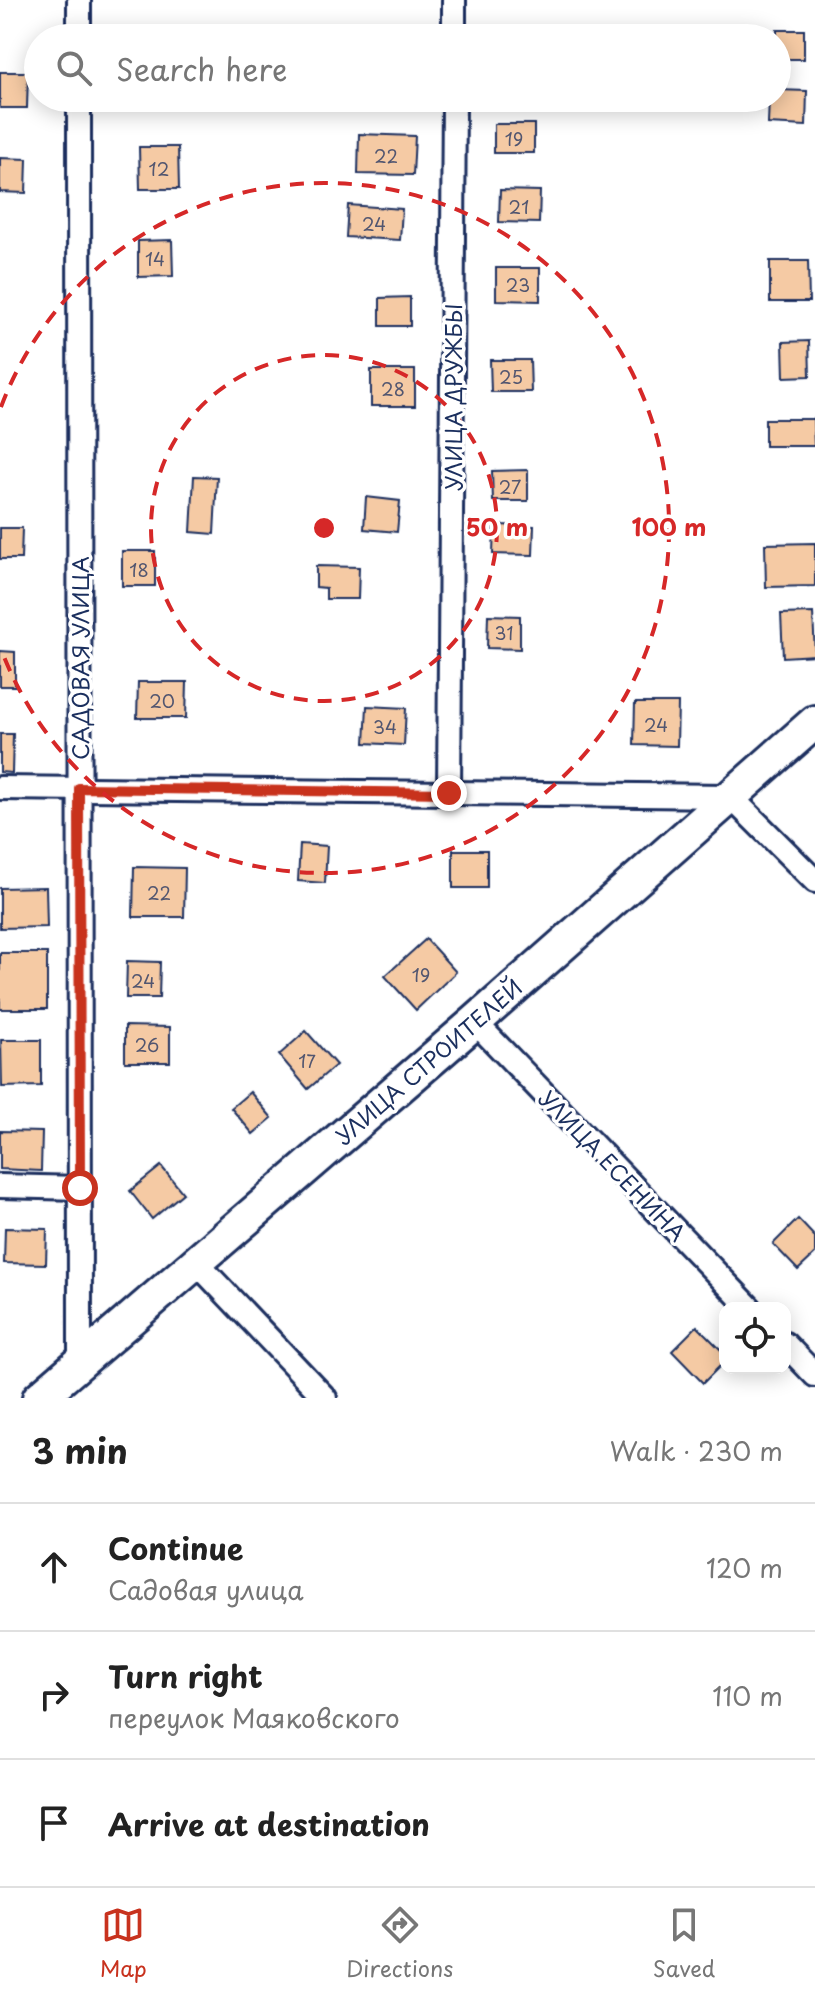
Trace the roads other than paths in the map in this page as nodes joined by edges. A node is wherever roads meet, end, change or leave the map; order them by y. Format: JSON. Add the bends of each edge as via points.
{"nodes":[{"id":1,"x":79,"y":0,"type":"edge"},
{"id":2,"x":454,"y":0,"type":"edge"},
{"id":3,"x":79,"y":24,"type":"edge"},
{"id":4,"x":454,"y":24,"type":"edge"},
{"id":5,"x":79,"y":112,"type":"edge"},
{"id":6,"x":454,"y":112,"type":"edge"},
{"id":7,"x":815,"y":722,"type":"edge"},
{"id":8,"x":0,"y":788,"type":"edge"},
{"id":9,"x":79,"y":788,"type":"junction"},
{"id":10,"x":449,"y":793,"type":"junction"},
{"id":11,"x":730,"y":796,"type":"junction"},
{"id":12,"x":815,"y":881,"type":"edge"},
{"id":13,"x":475,"y":1022,"type":"junction"},
{"id":14,"x":0,"y":1186,"type":"edge"},
{"id":15,"x":80,"y":1188,"type":"junction"},
{"id":16,"x":195,"y":1261,"type":"junction"},
{"id":17,"x":744,"y":1302,"type":"edge"},
{"id":18,"x":791,"y":1350,"type":"edge"},
{"id":19,"x":80,"y":1362,"type":"junction"},
{"id":20,"x":815,"y":1375,"type":"edge"},
{"id":21,"x":39,"y":1398,"type":"edge"},
{"id":22,"x":325,"y":1398,"type":"edge"}],
"edges":[{"from":1,"to":3,"type":"street"},
{"from":2,"to":4,"type":"street"},
{"from":5,"to":9,"type":"street","name":"САДОВАЯ УЛИЦА"},
{"from":6,"to":10,"type":"street","name":"УЛИЦА ДРУЖБЫ"},
{"from":7,"to":11,"type":"street","name":"УЛИЦА СТРОИТЕЛЕЙ"},
{"from":8,"to":9,"type":"street"},
{"from":9,"to":10,"type":"street"},
{"from":9,"to":15,"type":"street","name":"САДОВАЯ УЛИЦА"},
{"from":10,"to":11,"type":"street"},
{"from":11,"to":12,"type":"street"},
{"from":11,"to":13,"type":"street","name":"УЛИЦА СТРОИТЕЛЕЙ"},
{"from":13,"to":16,"type":"street","name":"УЛИЦА СТРОИТЕЛЕЙ"},
{"from":13,"to":17,"type":"street","name":"УЛИЦА ЕСЕНИНА"},
{"from":14,"to":15,"type":"street"},
{"from":15,"to":19,"type":"street","name":"САДОВАЯ УЛИЦА"},
{"from":16,"to":19,"type":"street","name":"УЛИЦА СТРОИТЕЛЕЙ"},
{"from":16,"to":22,"type":"street"},
{"from":18,"to":20,"type":"street"},
{"from":19,"to":21,"type":"street","name":"УЛИЦА СТРОИТЕЛЕЙ"}]}
